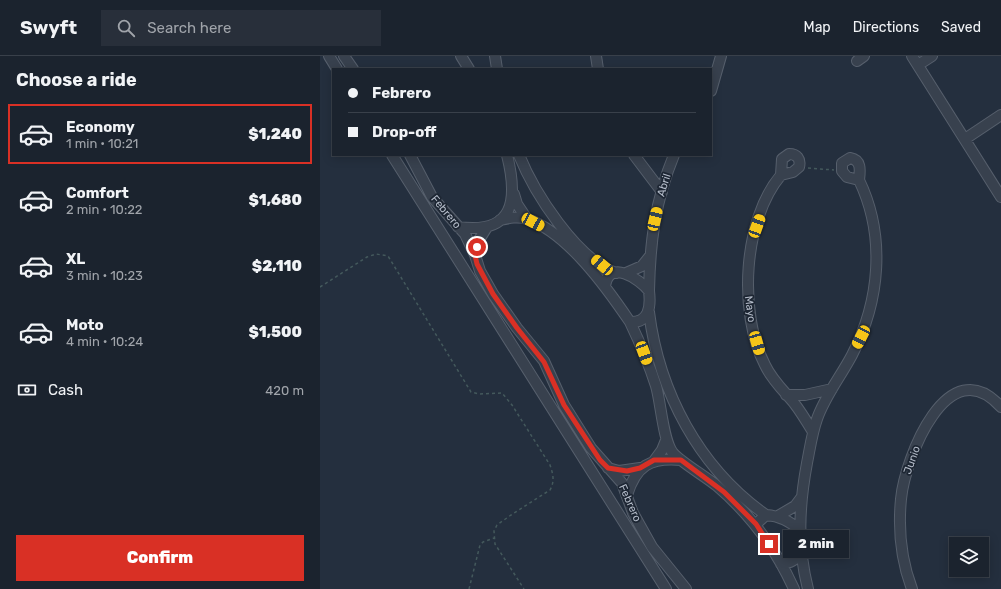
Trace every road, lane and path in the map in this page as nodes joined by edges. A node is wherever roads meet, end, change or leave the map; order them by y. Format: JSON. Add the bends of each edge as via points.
{"nodes":[{"id":1,"x":329,"y":56,"type":"edge"},
{"id":2,"x":344,"y":56,"type":"edge"},
{"id":3,"x":461,"y":56,"type":"edge"},
{"id":4,"x":495,"y":56,"type":"edge"},
{"id":5,"x":596,"y":56,"type":"edge"},
{"id":6,"x":720,"y":56,"type":"edge"},
{"id":7,"x":912,"y":56,"type":"edge"},
{"id":8,"x":932,"y":56,"type":"edge"},
{"id":9,"x":918,"y":65,"type":"junction"},
{"id":10,"x":336,"y":68,"type":"edge"},
{"id":11,"x":352,"y":68,"type":"edge"},
{"id":12,"x":468,"y":68,"type":"edge"},
{"id":13,"x":497,"y":68,"type":"edge"},
{"id":14,"x":598,"y":68,"type":"edge"},
{"id":15,"x":712,"y":87,"type":"edge"},
{"id":16,"x":1001,"y":115,"type":"edge"},
{"id":17,"x":965,"y":139,"type":"junction"},
{"id":18,"x":393,"y":156,"type":"edge"},
{"id":19,"x":411,"y":156,"type":"edge"},
{"id":20,"x":507,"y":156,"type":"edge"},
{"id":21,"x":635,"y":156,"type":"edge"},
{"id":22,"x":674,"y":156,"type":"edge"},
{"id":23,"x":520,"y":158,"type":"edge"},
{"id":24,"x":510,"y":167,"type":"junction"},
{"id":25,"x":799,"y":167,"type":"junction"},
{"id":26,"x":842,"y":171,"type":"junction"},
{"id":27,"x":781,"y":175,"type":"junction"},
{"id":28,"x":859,"y":180,"type":"junction"},
{"id":29,"x":513,"y":192,"type":"junction"},
{"id":30,"x":662,"y":192,"type":"junction"},
{"id":31,"x":1001,"y":197,"type":"edge"},
{"id":32,"x":527,"y":219,"type":"junction"},
{"id":33,"x":500,"y":220,"type":"junction"},
{"id":34,"x":560,"y":224,"type":"junction"},
{"id":35,"x":458,"y":227,"type":"junction"},
{"id":36,"x":487,"y":227,"type":"junction"},
{"id":37,"x":553,"y":234,"type":"junction"},
{"id":38,"x":475,"y":255,"type":"junction"},
{"id":39,"x":650,"y":256,"type":"junction"},
{"id":40,"x":621,"y":273,"type":"junction"},
{"id":41,"x":320,"y":287,"type":"edge"},
{"id":42,"x":605,"y":287,"type":"junction"},
{"id":43,"x":649,"y":291,"type":"junction"},
{"id":44,"x":649,"y":312,"type":"junction"},
{"id":45,"x":630,"y":322,"type":"junction"},
{"id":46,"x":832,"y":389,"type":"junction"},
{"id":47,"x":786,"y":394,"type":"junction"},
{"id":48,"x":675,"y":405,"type":"junction"},
{"id":49,"x":1001,"y":407,"type":"edge"},
{"id":50,"x":662,"y":409,"type":"junction"},
{"id":51,"x":813,"y":432,"type":"junction"},
{"id":52,"x":666,"y":440,"type":"junction"},
{"id":53,"x":654,"y":460,"type":"junction"},
{"id":54,"x":681,"y":460,"type":"junction"},
{"id":55,"x":714,"y":467,"type":"junction"},
{"id":56,"x":608,"y":468,"type":"junction"},
{"id":57,"x":640,"y":468,"type":"junction"},
{"id":58,"x":705,"y":477,"type":"junction"},
{"id":59,"x":627,"y":495,"type":"junction"},
{"id":60,"x":801,"y":498,"type":"junction"},
{"id":61,"x":766,"y":515,"type":"junction"},
{"id":62,"x":778,"y":516,"type":"junction"},
{"id":63,"x":756,"y":524,"type":"junction"},
{"id":64,"x":800,"y":530,"type":"junction"},
{"id":65,"x":494,"y":538,"type":"junction"},
{"id":66,"x":801,"y":553,"type":"junction"},
{"id":67,"x":781,"y":564,"type":"junction"},
{"id":68,"x":469,"y":589,"type":"edge"},
{"id":69,"x":524,"y":589,"type":"edge"},
{"id":70,"x":666,"y":589,"type":"edge"},
{"id":71,"x":686,"y":589,"type":"edge"},
{"id":72,"x":794,"y":589,"type":"edge"},
{"id":73,"x":808,"y":589,"type":"edge"},
{"id":74,"x":912,"y":589,"type":"edge"}],
"edges":[{"from":1,"to":10,"type":"street"},
{"from":2,"to":11,"type":"street"},
{"from":3,"to":12,"type":"street"},
{"from":4,"to":13,"type":"street"},
{"from":5,"to":14,"type":"street"},
{"from":6,"to":15,"type":"street"},
{"from":7,"to":9,"type":"street"},
{"from":8,"to":9,"type":"street"},
{"from":9,"to":17,"type":"street"},
{"from":16,"to":17,"type":"street"},
{"from":17,"to":31,"type":"street"},
{"from":18,"to":70,"type":"street"},
{"from":19,"to":35,"type":"street","name":"Febrero","via":[[432,197]]},
{"from":20,"to":24,"type":"street"},
{"from":21,"to":30,"type":"street"},
{"from":22,"to":30,"type":"street","name":"Abril"},
{"from":23,"to":24,"type":"street"},
{"from":23,"to":34,"type":"street","via":[[544,203]]},
{"from":24,"to":29,"type":"street"},
{"from":25,"to":26,"type":"path"},
{"from":25,"to":27,"type":"street","via":[[793,172]]},
{"from":25,"to":27,"type":"street","name":"Mayo","via":[[796,156],[788,154],[782,159]]},
{"from":26,"to":28,"type":"street","via":[[847,177]]},
{"from":26,"to":28,"type":"street","via":[[842,163],[853,159],[859,164]]},
{"from":27,"to":47,"type":"street","name":"Mayo","via":[[766,200],[754,236],[749,259],[748,287],[751,319],[761,357],[774,381]]},
{"from":28,"to":46,"type":"street","via":[[876,240],[875,287],[871,309],[861,337]]},
{"from":29,"to":32,"type":"street"},
{"from":29,"to":33,"type":"street","via":[[512,203]]},
{"from":30,"to":39,"type":"street","name":"Abril","via":[[652,233]]},
{"from":32,"to":33,"type":"street"},
{"from":32,"to":37,"type":"street"},
{"from":33,"to":36,"type":"street"},
{"from":34,"to":37,"type":"street"},
{"from":34,"to":40,"type":"street","via":[[602,265]]},
{"from":35,"to":36,"type":"street"},
{"from":35,"to":38,"type":"street","name":"Febrero","via":[[465,234]]},
{"from":36,"to":38,"type":"street","via":[[479,240]]},
{"from":37,"to":42,"type":"street"},
{"from":38,"to":56,"type":"street","name":"Febrero","via":[[480,271],[493,294],[544,362],[571,416],[595,454]]},
{"from":39,"to":40,"type":"street","via":[[642,266]]},
{"from":39,"to":43,"type":"street","name":"Abril"},
{"from":40,"to":42,"type":"street","via":[[609,277]]},
{"from":40,"to":43,"type":"street","via":[[635,277]]},
{"from":41,"to":65,"type":"path","via":[[368,257],[376,254],[388,256],[472,392],[502,393],[512,406],[550,465],[553,484],[550,490],[497,525]]},
{"from":42,"to":45,"type":"street"},
{"from":43,"to":44,"type":"street","name":"Abril"},
{"from":44,"to":45,"type":"street","via":[[644,318]]},
{"from":44,"to":48,"type":"street","name":"Abril","via":[[654,342]]},
{"from":45,"to":50,"type":"street","via":[[644,353]]},
{"from":46,"to":47,"type":"street","via":[[805,396]]},
{"from":46,"to":51,"type":"street"},
{"from":47,"to":51,"type":"street","name":"Mayo"},
{"from":48,"to":50,"type":"street"},
{"from":48,"to":55,"type":"street","name":"Abril"},
{"from":49,"to":74,"type":"street","name":"Junio","via":[[983,393],[957,394],[945,400],[921,436],[908,466],[900,514],[902,551]]},
{"from":50,"to":52,"type":"street"},
{"from":51,"to":60,"type":"street"},
{"from":52,"to":53,"type":"street"},
{"from":52,"to":54,"type":"street"},
{"from":53,"to":54,"type":"street"},
{"from":53,"to":57,"type":"street"},
{"from":54,"to":58,"type":"street"},
{"from":55,"to":58,"type":"street"},
{"from":55,"to":61,"type":"street","name":"Abril","via":[[750,503]]},
{"from":56,"to":57,"type":"street","via":[[623,471]]},
{"from":56,"to":59,"type":"street","name":"Febrero","via":[[622,483]]},
{"from":57,"to":59,"type":"street","via":[[631,482]]},
{"from":58,"to":63,"type":"street"},
{"from":59,"to":71,"type":"street","name":"Febrero","via":[[633,513],[652,547]]},
{"from":60,"to":62,"type":"street","via":[[795,506]]},
{"from":60,"to":64,"type":"street"},
{"from":61,"to":62,"type":"street"},
{"from":61,"to":63,"type":"street"},
{"from":62,"to":64,"type":"street"},
{"from":63,"to":67,"type":"street"},
{"from":64,"to":66,"type":"street"},
{"from":65,"to":68,"type":"path","via":[[480,545]]},
{"from":65,"to":69,"type":"path","via":[[495,544]]},
{"from":66,"to":67,"type":"street","via":[[789,563]]},
{"from":66,"to":73,"type":"street"},
{"from":67,"to":72,"type":"street"}]}
